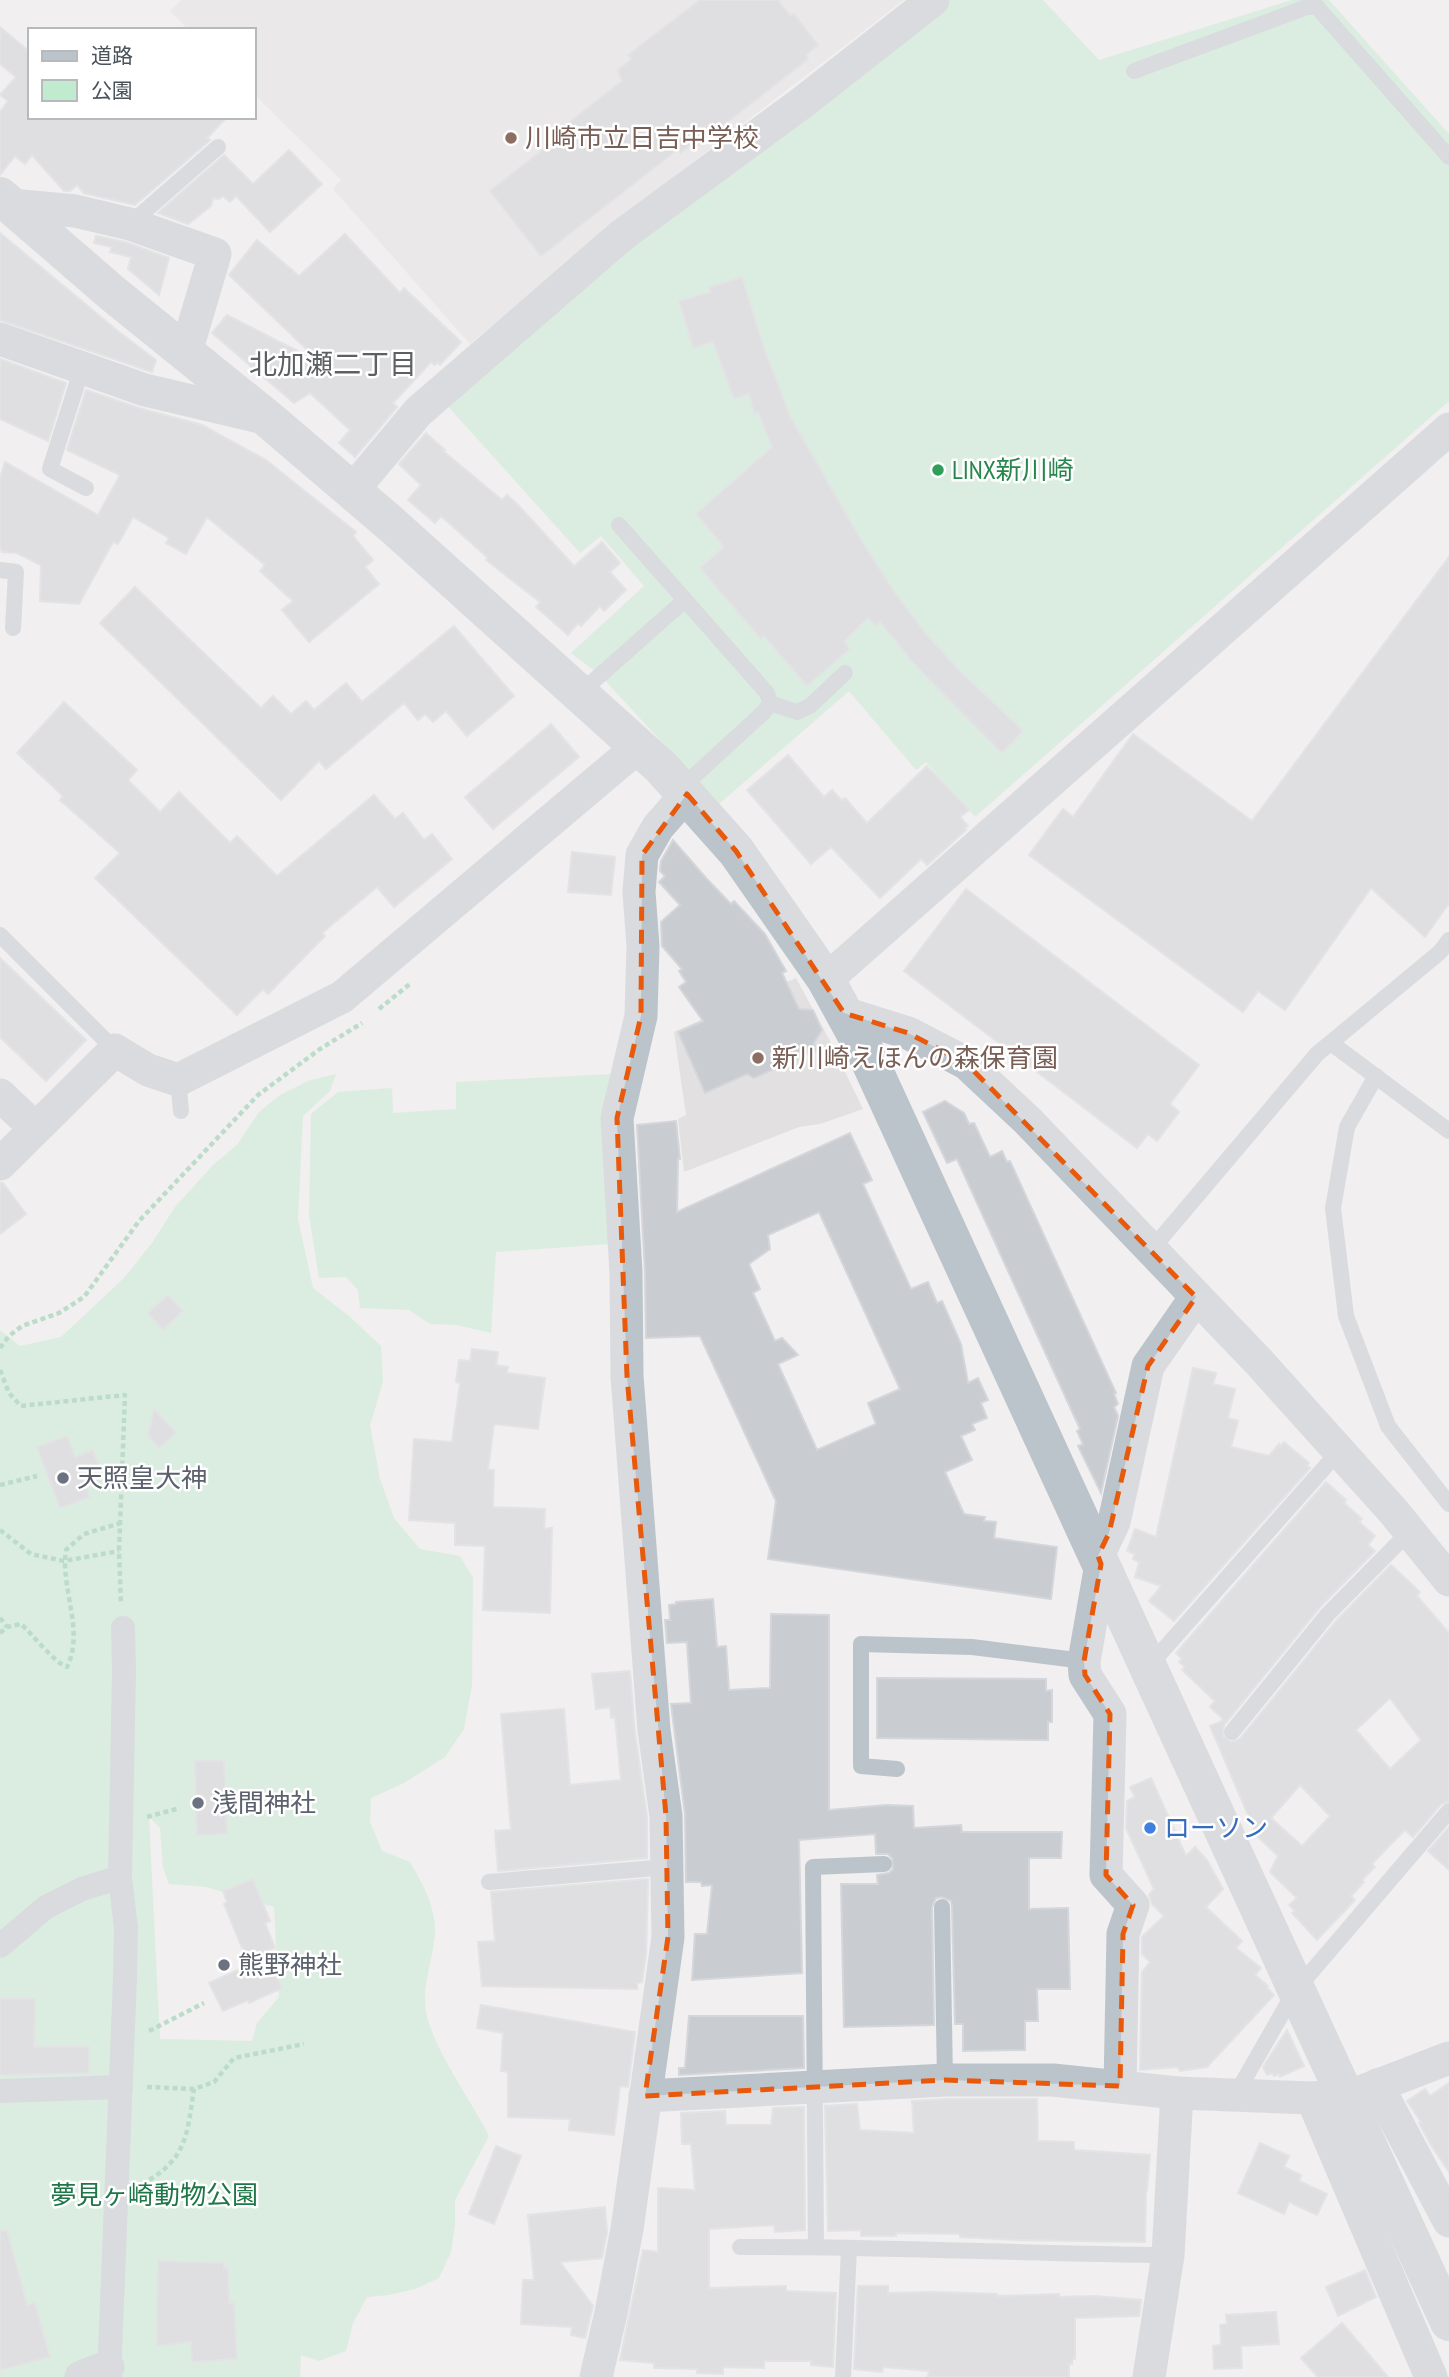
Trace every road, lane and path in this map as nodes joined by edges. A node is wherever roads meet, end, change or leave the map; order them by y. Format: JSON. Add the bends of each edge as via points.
{"nodes":[{"id":1,"x":933,"y":0,"type":"edge"},
{"id":2,"x":1134,"y":71,"type":"dead end"},
{"id":3,"x":218,"y":148,"type":"dead end"},
{"id":4,"x":1449,"y":157,"type":"edge"},
{"id":5,"x":6,"y":200,"type":"edge"},
{"id":6,"x":130,"y":224,"type":"junction"},
{"id":7,"x":0,"y":339,"type":"edge"},
{"id":8,"x":186,"y":352,"type":"junction"},
{"id":9,"x":82,"y":368,"type":"junction"},
{"id":10,"x":268,"y":419,"type":"junction"},
{"id":11,"x":1449,"y":429,"type":"edge"},
{"id":12,"x":86,"y":488,"type":"dead end"},
{"id":13,"x":352,"y":491,"type":"junction"},
{"id":14,"x":619,"y":525,"type":"dead end"},
{"id":15,"x":0,"y":570,"type":"edge"},
{"id":16,"x":685,"y":600,"type":"junction"},
{"id":17,"x":13,"y":628,"type":"dead end"},
{"id":18,"x":845,"y":673,"type":"dead end"},
{"id":19,"x":580,"y":694,"type":"junction"},
{"id":20,"x":770,"y":703,"type":"junction"},
{"id":21,"x":639,"y":746,"type":"junction"},
{"id":22,"x":684,"y":791,"type":"junction"},
{"id":23,"x":0,"y":935,"type":"edge"},
{"id":24,"x":1449,"y":940,"type":"edge"},
{"id":25,"x":825,"y":980,"type":"junction"},
{"id":26,"x":411,"y":983,"type":"dead end"},
{"id":27,"x":844,"y":1013,"type":"junction"},
{"id":28,"x":1331,"y":1043,"type":"junction"},
{"id":29,"x":115,"y":1050,"type":"junction"},
{"id":30,"x":1376,"y":1076,"type":"junction"},
{"id":31,"x":0,"y":1095,"type":"edge"},
{"id":32,"x":34,"y":1128,"type":"junction"},
{"id":33,"x":1449,"y":1131,"type":"edge"},
{"id":34,"x":0,"y":1164,"type":"edge"},
{"id":35,"x":1150,"y":1250,"type":"junction"},
{"id":36,"x":1196,"y":1297,"type":"junction"},
{"id":37,"x":0,"y":1335,"type":"edge"},
{"id":38,"x":9,"y":1336,"type":"junction"},
{"id":39,"x":0,"y":1348,"type":"edge"},
{"id":40,"x":0,"y":1370,"type":"edge"},
{"id":41,"x":1340,"y":1450,"type":"junction"},
{"id":42,"x":37,"y":1476,"type":"dead end"},
{"id":43,"x":0,"y":1485,"type":"edge"},
{"id":44,"x":1449,"y":1504,"type":"edge"},
{"id":45,"x":121,"y":1523,"type":"junction"},
{"id":46,"x":0,"y":1530,"type":"edge"},
{"id":47,"x":1409,"y":1532,"type":"junction"},
{"id":48,"x":119,"y":1551,"type":"junction"},
{"id":49,"x":1099,"y":1560,"type":"junction"},
{"id":50,"x":64,"y":1561,"type":"junction"},
{"id":51,"x":1449,"y":1580,"type":"edge"},
{"id":52,"x":0,"y":1618,"type":"edge"},
{"id":53,"x":7,"y":1627,"type":"junction"},
{"id":54,"x":122,"y":1628,"type":"joint"},
{"id":55,"x":0,"y":1633,"type":"edge"},
{"id":56,"x":1084,"y":1661,"type":"junction"},
{"id":57,"x":1149,"y":1667,"type":"junction"},
{"id":58,"x":1232,"y":1732,"type":"dead end"},
{"id":59,"x":897,"y":1769,"type":"dead end"},
{"id":60,"x":180,"y":1808,"type":"dead end"},
{"id":61,"x":1449,"y":1811,"type":"edge"},
{"id":62,"x":122,"y":1824,"type":"junction"},
{"id":63,"x":884,"y":1864,"type":"dead end"},
{"id":64,"x":667,"y":1867,"type":"junction"},
{"id":65,"x":120,"y":1877,"type":"junction"},
{"id":66,"x":489,"y":1882,"type":"dead end"},
{"id":67,"x":942,"y":1907,"type":"dead end"},
{"id":68,"x":0,"y":1946,"type":"edge"},
{"id":69,"x":1295,"y":1991,"type":"junction"},
{"id":70,"x":204,"y":2003,"type":"dead end"},
{"id":71,"x":124,"y":2044,"type":"junction"},
{"id":72,"x":304,"y":2044,"type":"dead end"},
{"id":73,"x":1449,"y":2058,"type":"edge"},
{"id":74,"x":945,"y":2080,"type":"junction"},
{"id":75,"x":121,"y":2086,"type":"junction"},
{"id":76,"x":1120,"y":2086,"type":"junction"},
{"id":77,"x":815,"y":2087,"type":"junction"},
{"id":78,"x":194,"y":2089,"type":"junction"},
{"id":79,"x":0,"y":2091,"type":"edge"},
{"id":80,"x":1177,"y":2093,"type":"junction"},
{"id":81,"x":1344,"y":2093,"type":"junction"},
{"id":82,"x":1236,"y":2095,"type":"junction"},
{"id":83,"x":645,"y":2096,"type":"junction"},
{"id":84,"x":117,"y":2188,"type":"junction"},
{"id":85,"x":1447,"y":2211,"type":"edge"},
{"id":86,"x":740,"y":2247,"type":"dead end"},
{"id":87,"x":816,"y":2247,"type":"junction"},
{"id":88,"x":849,"y":2248,"type":"junction"},
{"id":89,"x":1168,"y":2255,"type":"junction"},
{"id":90,"x":1449,"y":2322,"type":"edge"},
{"id":91,"x":99,"y":2374,"type":"edge"},
{"id":92,"x":596,"y":2377,"type":"edge"},
{"id":93,"x":844,"y":2377,"type":"edge"},
{"id":94,"x":1149,"y":2377,"type":"edge"},
{"id":95,"x":1431,"y":2377,"type":"edge"}],
"edges":[{"from":1,"to":13,"type":"street","via":[[621,236],[418,412]]},
{"from":2,"to":4,"type":"lane","via":[[1317,7]]},
{"from":3,"to":6,"type":"lane"},
{"from":5,"to":6,"type":"street"},
{"from":5,"to":8,"type":"street"},
{"from":6,"to":8,"type":"street","via":[[215,254]]},
{"from":7,"to":9,"type":"street"},
{"from":8,"to":10,"type":"street"},
{"from":9,"to":10,"type":"street","via":[[145,390]]},
{"from":9,"to":12,"type":"lane","via":[[50,470]]},
{"from":10,"to":13,"type":"street"},
{"from":11,"to":25,"type":"street"},
{"from":13,"to":19,"type":"street"},
{"from":14,"to":16,"type":"lane"},
{"from":15,"to":17,"type":"lane","via":[[16,572]]},
{"from":16,"to":19,"type":"lane"},
{"from":16,"to":20,"type":"lane","via":[[767,693]]},
{"from":18,"to":20,"type":"lane","via":[[810,706],[797,712]]},
{"from":19,"to":21,"type":"street"},
{"from":20,"to":22,"type":"lane"},
{"from":21,"to":22,"type":"street"},
{"from":21,"to":29,"type":"street","via":[[342,997],[179,1096]]},
{"from":22,"to":25,"type":"street","via":[[736,851]]},
{"from":22,"to":64,"type":"street","via":[[642,855],[640,1016],[617,1118],[627,1376]]},
{"from":23,"to":29,"type":"lane"},
{"from":24,"to":28,"type":"lane","via":[[1440,953]]},
{"from":25,"to":27,"type":"street"},
{"from":26,"to":38,"type":"path","via":[[352,1031],[258,1095],[139,1221],[84,1297]]},
{"from":27,"to":35,"type":"street","via":[[908,1033],[966,1063],[1028,1121]]},
{"from":27,"to":49,"type":"street"},
{"from":28,"to":30,"type":"lane"},
{"from":28,"to":35,"type":"lane"},
{"from":29,"to":32,"type":"street"},
{"from":30,"to":33,"type":"lane"},
{"from":30,"to":44,"type":"lane","via":[[1347,1127],[1333,1209],[1346,1316],[1388,1426]]},
{"from":31,"to":32,"type":"street"},
{"from":32,"to":34,"type":"street"},
{"from":35,"to":36,"type":"street"},
{"from":36,"to":41,"type":"street"},
{"from":36,"to":49,"type":"street","via":[[1148,1366],[1114,1522]]},
{"from":37,"to":38,"type":"path"},
{"from":38,"to":39,"type":"path"},
{"from":40,"to":45,"type":"path","via":[[9,1393],[21,1406],[125,1395]]},
{"from":41,"to":47,"type":"street"},
{"from":41,"to":57,"type":"lane"},
{"from":42,"to":43,"type":"path"},
{"from":45,"to":48,"type":"path"},
{"from":45,"to":50,"type":"path","via":[[84,1534],[66,1550]]},
{"from":46,"to":50,"type":"path","via":[[31,1554]]},
{"from":47,"to":51,"type":"street"},
{"from":47,"to":58,"type":"lane","via":[[1328,1614]]},
{"from":48,"to":50,"type":"path"},
{"from":48,"to":54,"type":"path"},
{"from":49,"to":56,"type":"street"},
{"from":49,"to":57,"type":"street"},
{"from":50,"to":53,"type":"path","via":[[73,1629],[67,1667],[21,1624]]},
{"from":52,"to":53,"type":"path"},
{"from":53,"to":55,"type":"path"},
{"from":54,"to":62,"type":"street"},
{"from":56,"to":59,"type":"lane","via":[[972,1647],[861,1644],[860,1766]]},
{"from":56,"to":76,"type":"street","via":[[1086,1675],[1110,1714],[1106,1875],[1133,1905],[1123,1934]]},
{"from":57,"to":69,"type":"street"},
{"from":60,"to":62,"type":"path"},
{"from":61,"to":69,"type":"lane"},
{"from":62,"to":65,"type":"street"},
{"from":63,"to":77,"type":"lane","via":[[813,1867]]},
{"from":64,"to":66,"type":"lane"},
{"from":64,"to":83,"type":"street","via":[[668,1937]]},
{"from":65,"to":68,"type":"street","via":[[46,1907]]},
{"from":65,"to":71,"type":"street","via":[[126,1928]]},
{"from":67,"to":74,"type":"lane"},
{"from":69,"to":81,"type":"street"},
{"from":69,"to":82,"type":"lane"},
{"from":70,"to":71,"type":"path"},
{"from":71,"to":75,"type":"street"},
{"from":72,"to":78,"type":"path","via":[[234,2058],[214,2082]]},
{"from":73,"to":81,"type":"street"},
{"from":74,"to":76,"type":"street","via":[[1053,2080]]},
{"from":74,"to":77,"type":"street"},
{"from":75,"to":78,"type":"path"},
{"from":75,"to":79,"type":"street"},
{"from":75,"to":84,"type":"street"},
{"from":76,"to":80,"type":"street"},
{"from":77,"to":83,"type":"street"},
{"from":77,"to":87,"type":"lane"},
{"from":78,"to":84,"type":"path","via":[[187,2137],[175,2158],[138,2186]]},
{"from":80,"to":82,"type":"street"},
{"from":80,"to":89,"type":"street"},
{"from":81,"to":82,"type":"street"},
{"from":81,"to":85,"type":"street"},
{"from":81,"to":90,"type":"street"},
{"from":81,"to":95,"type":"street"},
{"from":83,"to":92,"type":"street","via":[[627,2229]]},
{"from":84,"to":91,"type":"street"},
{"from":86,"to":87,"type":"lane"},
{"from":87,"to":88,"type":"lane"},
{"from":88,"to":89,"type":"lane"},
{"from":88,"to":93,"type":"lane"},
{"from":89,"to":94,"type":"street"}]}
